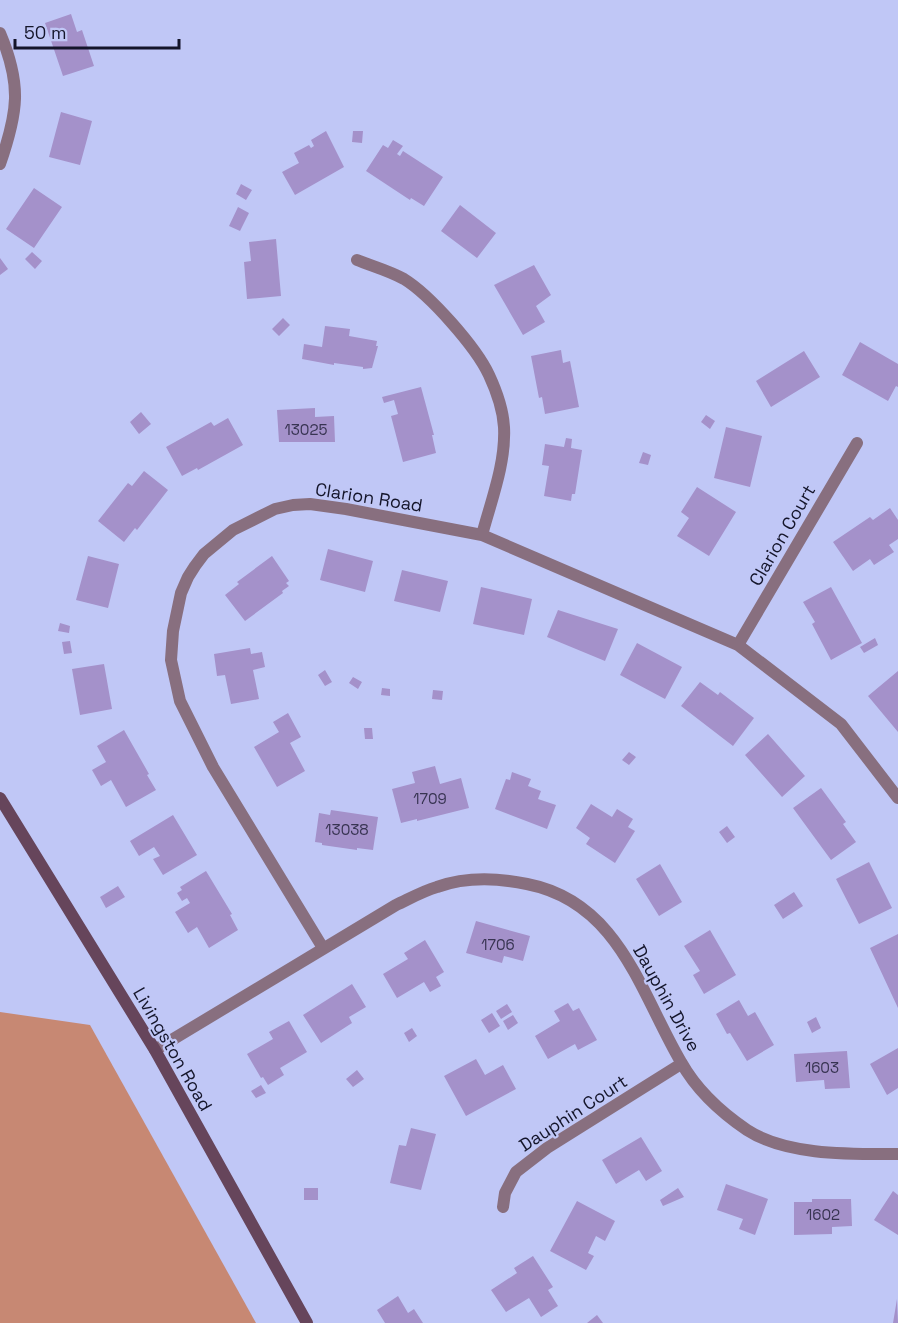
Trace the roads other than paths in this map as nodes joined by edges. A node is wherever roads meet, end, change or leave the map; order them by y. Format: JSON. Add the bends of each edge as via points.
{"nodes":[{"id":1,"x":0,"y":33,"type":"edge"},
{"id":2,"x":0,"y":164,"type":"edge"},
{"id":3,"x":357,"y":260,"type":"dead end"},
{"id":4,"x":857,"y":443,"type":"dead end"},
{"id":5,"x":482,"y":535,"type":"junction"},
{"id":6,"x":738,"y":645,"type":"junction"},
{"id":7,"x":0,"y":798,"type":"edge"},
{"id":8,"x":898,"y":798,"type":"edge"},
{"id":9,"x":323,"y":948,"type":"junction"},
{"id":10,"x":154,"y":1050,"type":"junction"},
{"id":11,"x":681,"y":1064,"type":"junction"},
{"id":12,"x":898,"y":1154,"type":"edge"},
{"id":13,"x":503,"y":1207,"type":"dead end"},
{"id":14,"x":307,"y":1323,"type":"edge"}],
"edges":[{"from":1,"to":2,"type":"street","via":[[9,54],[16,93]]},
{"from":3,"to":5,"type":"street","via":[[403,278],[421,291],[440,309],[488,373],[504,427],[503,450]]},
{"from":4,"to":6,"type":"street","name":"Clarion Court"},
{"from":5,"to":6,"type":"street","name":"Clarion Road"},
{"from":5,"to":9,"type":"street","name":"Clarion Road","via":[[346,508],[293,505],[262,514],[216,543],[195,566],[181,593],[171,660],[180,701],[213,767]]},
{"from":6,"to":8,"type":"street","name":"Clarion Road","via":[[841,724]]},
{"from":7,"to":10,"type":"main road","name":"Livingston Road"},
{"from":9,"to":10,"type":"street","name":"Dauphin Drive"},
{"from":9,"to":11,"type":"street","name":"Dauphin Drive","via":[[396,905],[445,884],[507,880],[544,888],[578,904],[613,939],[639,978]]},
{"from":10,"to":14,"type":"main road","name":"Livingston Road"},
{"from":11,"to":12,"type":"street","name":"Dauphin Drive","via":[[724,1113],[770,1141],[836,1153]]},
{"from":11,"to":13,"type":"street","name":"Dauphin Court","via":[[547,1148],[516,1172]]}]}
